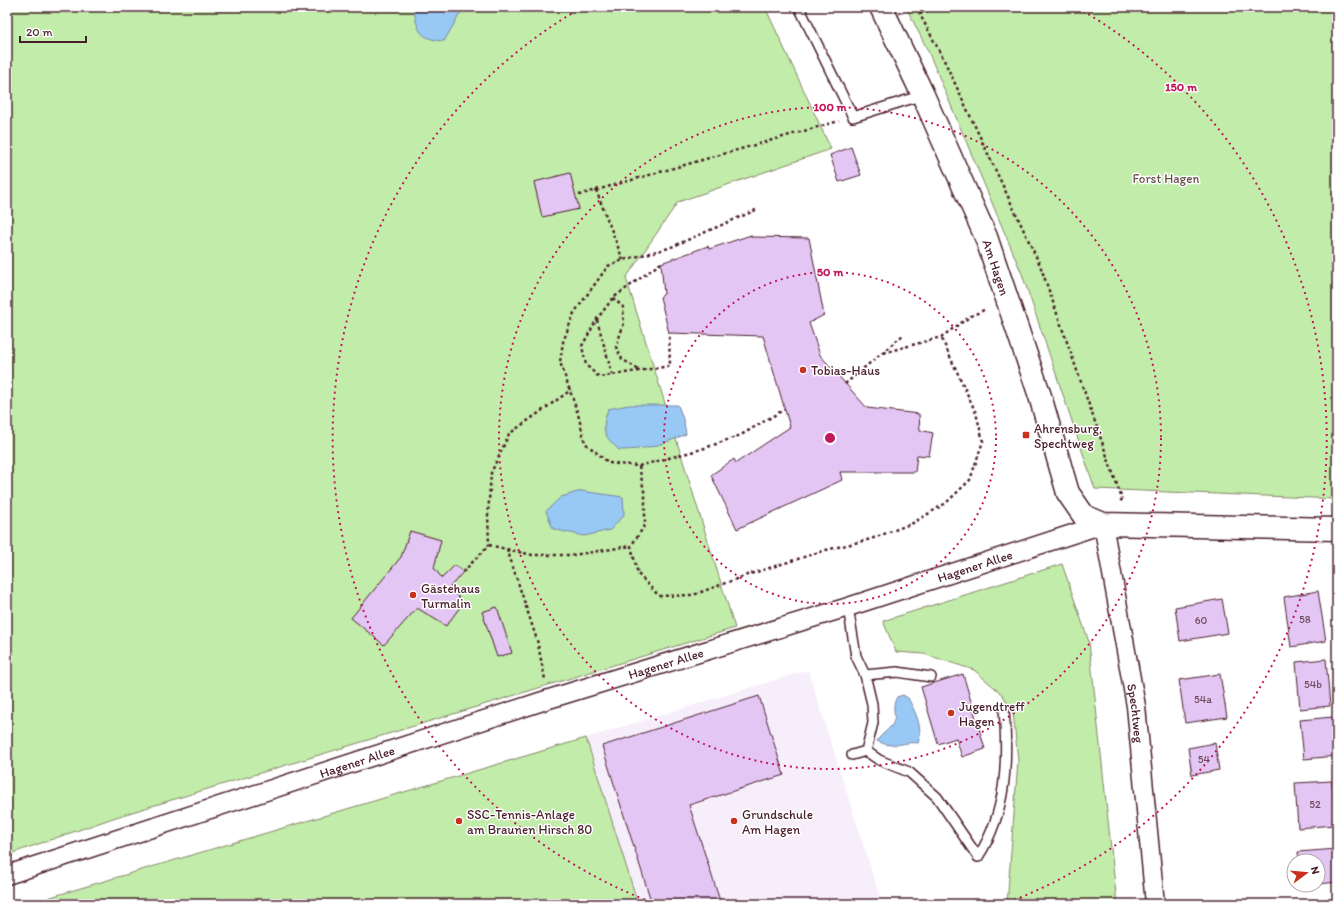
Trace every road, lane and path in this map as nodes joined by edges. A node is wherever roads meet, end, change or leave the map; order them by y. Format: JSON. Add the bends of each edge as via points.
{"nodes":[{"id":1,"x":800,"y":7,"type":"edge"},
{"id":2,"x":881,"y":7,"type":"edge"},
{"id":3,"x":916,"y":7,"type":"edge"},
{"id":4,"x":935,"y":7,"type":"edge"},
{"id":5,"x":920,"y":14,"type":"junction"},
{"id":6,"x":923,"y":95,"type":"junction"},
{"id":7,"x":853,"y":117,"type":"junction"},
{"id":8,"x":596,"y":190,"type":"junction"},
{"id":9,"x":579,"y":195,"type":"dead end"},
{"id":10,"x":756,"y":210,"type":"dead end"},
{"id":11,"x":623,"y":260,"type":"junction"},
{"id":12,"x":661,"y":263,"type":"dead end"},
{"id":13,"x":612,"y":298,"type":"junction"},
{"id":14,"x":1007,"y":299,"type":"junction"},
{"id":15,"x":597,"y":319,"type":"junction"},
{"id":16,"x":669,"y":333,"type":"dead end"},
{"id":17,"x":903,"y":335,"type":"dead end"},
{"id":18,"x":941,"y":337,"type":"junction"},
{"id":19,"x":883,"y":353,"type":"junction"},
{"id":20,"x":639,"y":370,"type":"junction"},
{"id":21,"x":612,"y":374,"type":"junction"},
{"id":22,"x":845,"y":384,"type":"dead end"},
{"id":23,"x":571,"y":390,"type":"junction"},
{"id":24,"x":785,"y":409,"type":"dead end"},
{"id":25,"x":639,"y":466,"type":"junction"},
{"id":26,"x":1103,"y":524,"type":"junction"},
{"id":27,"x":1337,"y":529,"type":"edge"},
{"id":28,"x":489,"y":544,"type":"junction"},
{"id":29,"x":631,"y":546,"type":"junction"},
{"id":30,"x":507,"y":549,"type":"junction"},
{"id":31,"x":463,"y":572,"type":"dead end"},
{"id":32,"x":848,"y":607,"type":"junction"},
{"id":33,"x":865,"y":675,"type":"junction"},
{"id":34,"x":931,"y":677,"type":"dead end"},
{"id":35,"x":549,"y":699,"type":"junction"},
{"id":36,"x":1004,"y":709,"type":"dead end"},
{"id":37,"x":866,"y":752,"type":"junction"},
{"id":38,"x":852,"y":755,"type":"dead end"},
{"id":39,"x":7,"y":875,"type":"edge"},
{"id":40,"x":1155,"y":904,"type":"edge"}],
"edges":[{"from":1,"to":7,"type":"lane"},
{"from":2,"to":6,"type":"street","name":"Am Hagen"},
{"from":3,"to":5,"type":"path"},
{"from":4,"to":5,"type":"path"},
{"from":5,"to":26,"type":"path","via":[[1037,258],[1051,295],[1122,499]]},
{"from":6,"to":7,"type":"lane"},
{"from":6,"to":14,"type":"street","name":"Am Hagen","via":[[986,237]]},
{"from":7,"to":8,"type":"path"},
{"from":8,"to":9,"type":"path"},
{"from":8,"to":11,"type":"path"},
{"from":10,"to":11,"type":"path","via":[[669,248]]},
{"from":11,"to":23,"type":"path","via":[[608,266],[574,313],[563,342],[560,362]]},
{"from":12,"to":13,"type":"path"},
{"from":13,"to":15,"type":"path"},
{"from":13,"to":20,"type":"path","via":[[623,307],[624,323],[616,347],[622,359]]},
{"from":14,"to":18,"type":"path","via":[[971,316]]},
{"from":14,"to":26,"type":"street","name":"Am Hagen","via":[[1040,396],[1068,493],[1084,516]]},
{"from":15,"to":21,"type":"path"},
{"from":15,"to":21,"type":"path","via":[[582,346],[586,365],[599,377]]},
{"from":16,"to":20,"type":"path","via":[[670,366]]},
{"from":17,"to":19,"type":"path"},
{"from":18,"to":19,"type":"path"},
{"from":18,"to":29,"type":"path","via":[[976,413],[983,441],[970,480],[946,503],[913,522],[871,539],[826,550],[693,595],[659,596],[638,574]]},
{"from":19,"to":22,"type":"path"},
{"from":20,"to":21,"type":"path"},
{"from":23,"to":25,"type":"path","via":[[585,443],[609,463]]},
{"from":23,"to":28,"type":"path","via":[[509,434],[491,473]]},
{"from":24,"to":25,"type":"path","via":[[741,435],[702,449]]},
{"from":25,"to":29,"type":"path","via":[[645,496],[645,525]]},
{"from":26,"to":27,"type":"street","name":"Hagener Allee"},
{"from":26,"to":32,"type":"street","name":"Hagener Allee"},
{"from":26,"to":40,"type":"street","name":"Spechtweg","via":[[1136,706]]},
{"from":28,"to":30,"type":"path"},
{"from":28,"to":31,"type":"path"},
{"from":29,"to":30,"type":"path","via":[[573,555],[532,554]]},
{"from":30,"to":35,"type":"path","via":[[537,640]]},
{"from":32,"to":33,"type":"lane","via":[[856,656]]},
{"from":32,"to":35,"type":"street","name":"Hagener Allee"},
{"from":33,"to":34,"type":"lane","via":[[897,672]]},
{"from":33,"to":37,"type":"lane","via":[[874,723]]},
{"from":35,"to":39,"type":"street","name":"Hagener Allee"},
{"from":36,"to":37,"type":"lane","via":[[1004,790],[996,825],[978,857],[937,797],[909,772]]},
{"from":37,"to":38,"type":"lane"}]}
